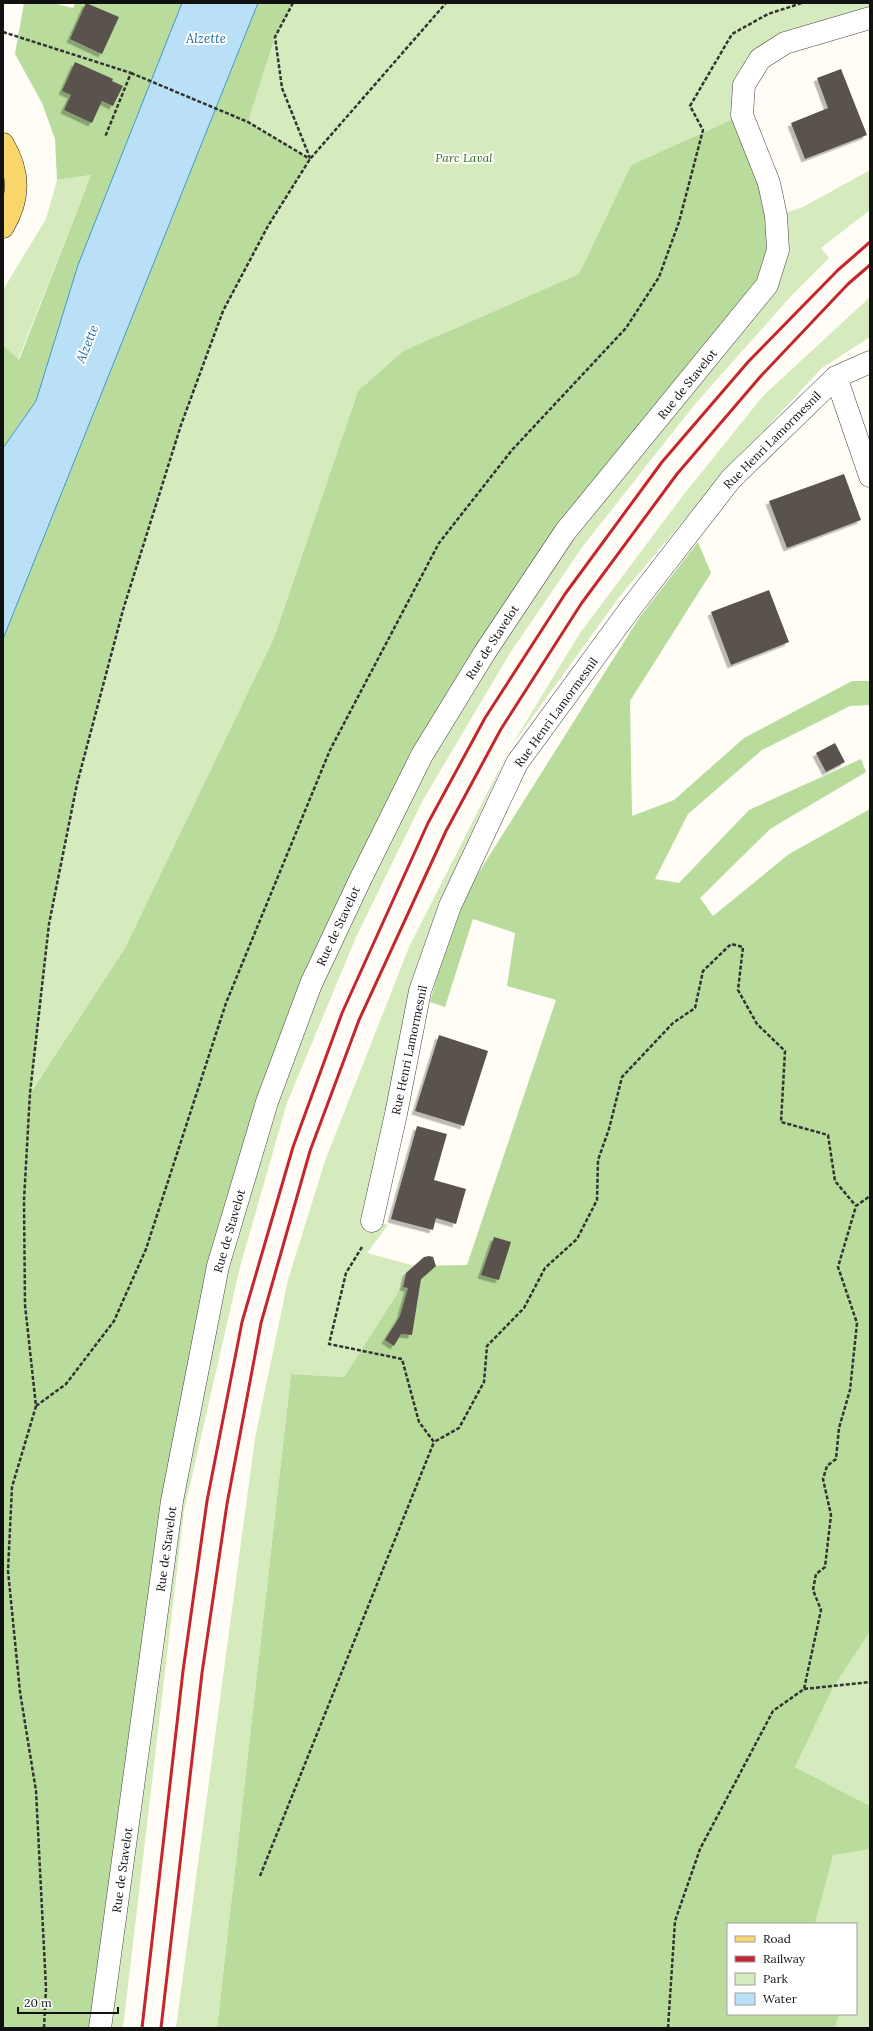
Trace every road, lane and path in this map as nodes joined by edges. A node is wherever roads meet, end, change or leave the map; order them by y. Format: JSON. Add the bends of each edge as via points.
{"nodes":[{"id":1,"x":293,"y":3,"type":"edge"},
{"id":2,"x":446,"y":3,"type":"edge"},
{"id":3,"x":802,"y":3,"type":"edge"},
{"id":4,"x":870,"y":18,"type":"edge"},
{"id":5,"x":3,"y":32,"type":"edge"},
{"id":6,"x":131,"y":73,"type":"junction"},
{"id":7,"x":105,"y":137,"type":"dead end"},
{"id":8,"x":3,"y":144,"type":"edge"},
{"id":9,"x":310,"y":159,"type":"junction"},
{"id":10,"x":3,"y":227,"type":"edge"},
{"id":11,"x":870,"y":362,"type":"edge"},
{"id":12,"x":836,"y":377,"type":"junction"},
{"id":13,"x":870,"y":476,"type":"edge"},
{"id":14,"x":870,"y":1196,"type":"edge"},
{"id":15,"x":856,"y":1206,"type":"junction"},
{"id":16,"x":372,"y":1220,"type":"joint"},
{"id":17,"x":36,"y":1406,"type":"junction"},
{"id":18,"x":434,"y":1442,"type":"junction"},
{"id":19,"x":870,"y":1682,"type":"edge"},
{"id":20,"x":804,"y":1690,"type":"junction"},
{"id":21,"x":260,"y":1876,"type":"dead end"},
{"id":22,"x":44,"y":2028,"type":"edge"},
{"id":23,"x":100,"y":2028,"type":"edge"},
{"id":24,"x":668,"y":2028,"type":"edge"}],
"edges":[{"from":1,"to":9,"type":"path","via":[[275,38],[282,88]]},
{"from":2,"to":9,"type":"path"},
{"from":3,"to":17,"type":"path","via":[[768,14],[732,34],[690,106],[703,130],[679,222],[659,277],[626,328],[512,450],[439,543],[330,750],[226,1003],[146,1250],[114,1322],[66,1384]]},
{"from":4,"to":23,"type":"street","name":"Rue de Stavelot","via":[[785,43],[760,59],[744,85],[742,115],[769,183],[776,216],[778,250],[767,285],[565,532],[484,652],[422,755],[311,984],[267,1102],[218,1266],[172,1501]]},
{"from":5,"to":6,"type":"path"},
{"from":6,"to":7,"type":"path"},
{"from":6,"to":9,"type":"path","via":[[248,122]]},
{"from":8,"to":10,"type":"main road","via":[[12,159],[17,192]]},
{"from":9,"to":17,"type":"path","via":[[268,226],[223,311],[181,425],[123,610],[77,784],[50,924],[30,1093],[24,1200],[25,1305]]},
{"from":11,"to":12,"type":"street","name":"Rue Henri Lamormesnil"},
{"from":12,"to":13,"type":"street"},
{"from":12,"to":16,"type":"street","name":"Rue Henri Lamormesnil","via":[[731,479],[630,609],[517,763],[450,906],[420,991]]},
{"from":14,"to":15,"type":"path"},
{"from":15,"to":18,"type":"path","via":[[835,1181],[828,1135],[781,1122],[785,1051],[757,1024],[738,990],[743,947],[731,944],[703,971],[695,1008],[673,1022],[622,1077],[598,1160],[597,1200],[581,1232],[577,1239],[546,1268],[524,1308],[487,1346],[484,1382],[459,1428]]},
{"from":15,"to":20,"type":"path","via":[[838,1267],[857,1323],[850,1390],[839,1428],[836,1459],[828,1466],[823,1479],[831,1515],[825,1568],[816,1574],[813,1590],[821,1610]]},
{"from":16,"to":18,"type":"path","via":[[368,1236],[346,1273],[329,1344],[402,1359],[419,1422]]},
{"from":17,"to":22,"type":"path","via":[[12,1487],[8,1571],[20,1692],[36,1791],[46,1988]]},
{"from":18,"to":21,"type":"path"},
{"from":19,"to":20,"type":"path"},
{"from":20,"to":24,"type":"path","via":[[773,1711],[700,1848],[675,1921]]}]}
